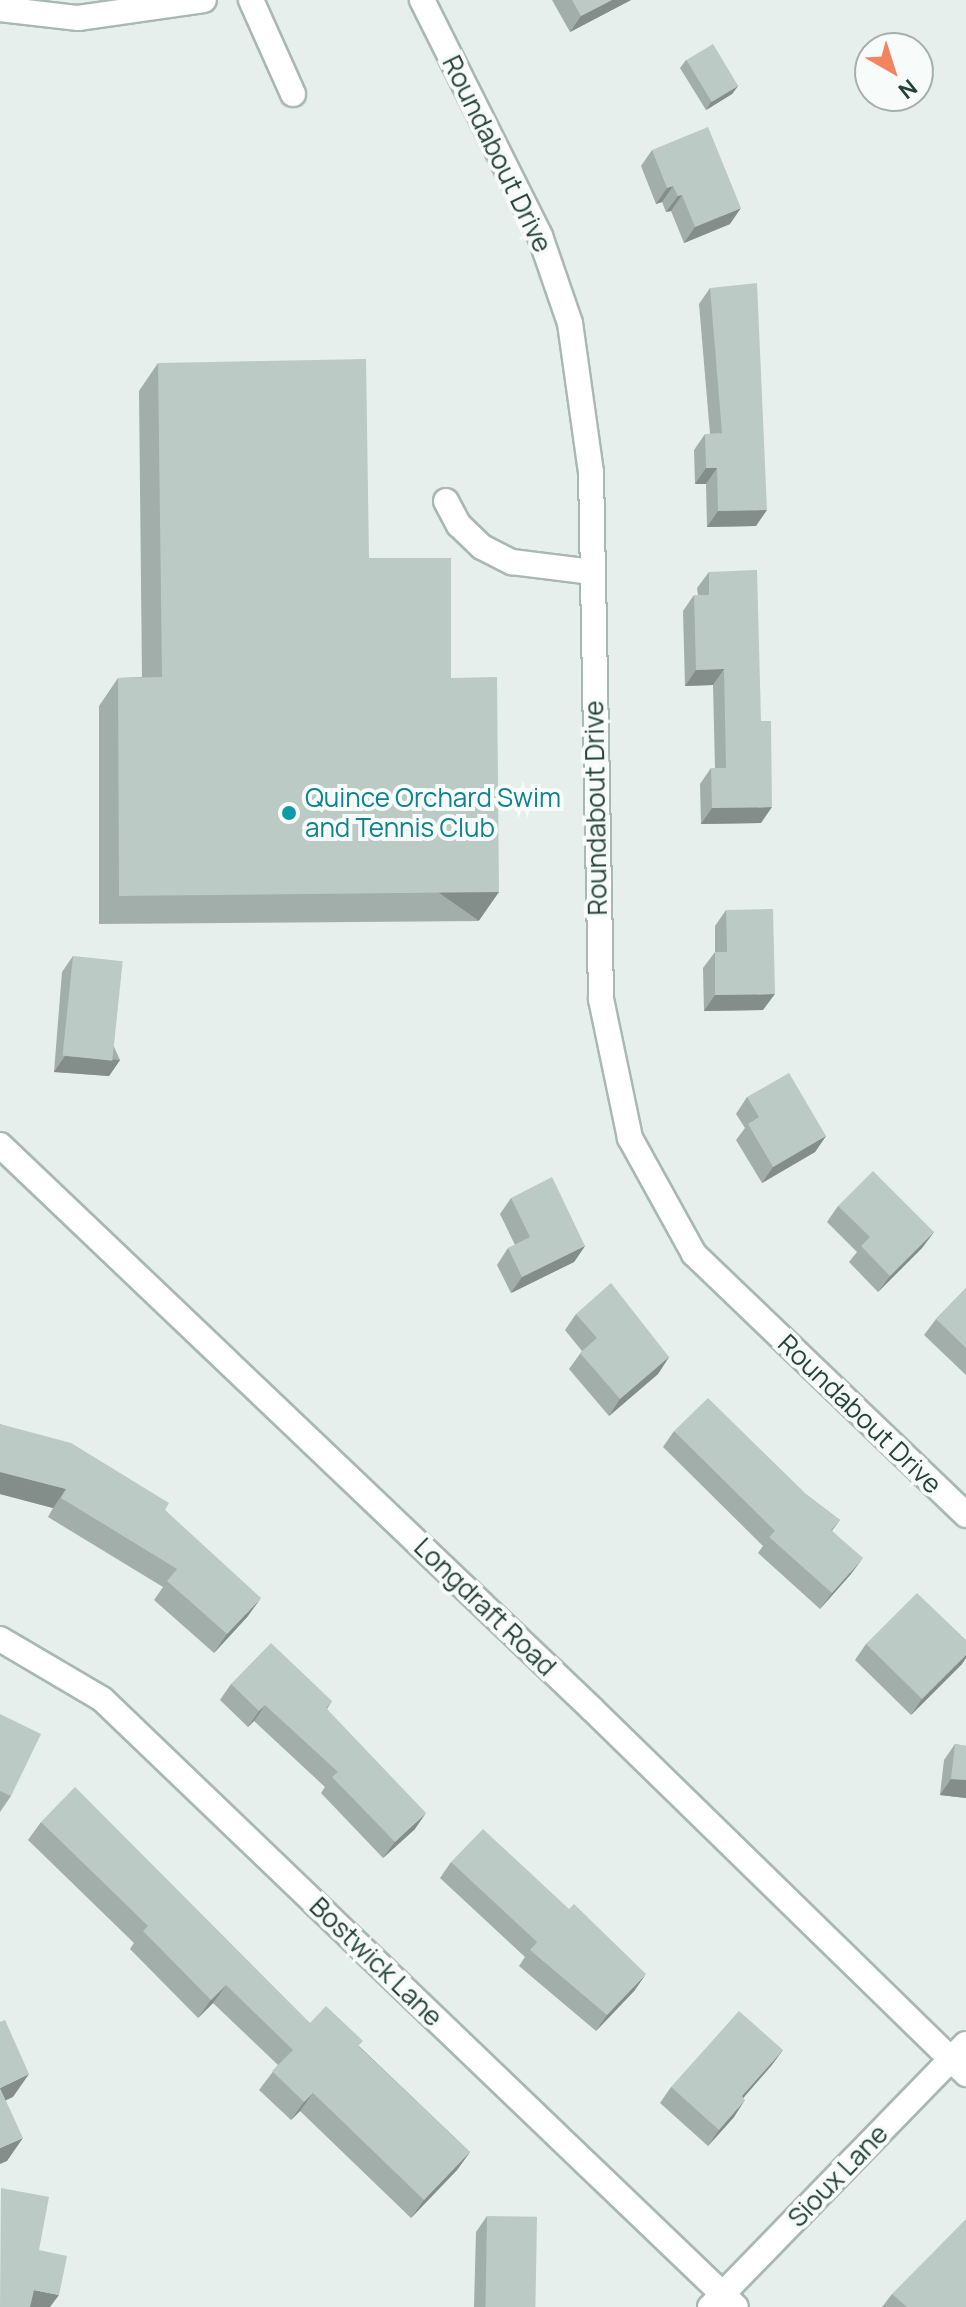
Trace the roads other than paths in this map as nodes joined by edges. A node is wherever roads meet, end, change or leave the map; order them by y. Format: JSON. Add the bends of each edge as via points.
{"nodes":[{"id":1,"x":204,"y":0,"type":"edge"},
{"id":2,"x":251,"y":0,"type":"edge"},
{"id":3,"x":422,"y":0,"type":"edge"},
{"id":4,"x":0,"y":9,"type":"edge"},
{"id":5,"x":293,"y":94,"type":"dead end"},
{"id":6,"x":446,"y":501,"type":"dead end"},
{"id":7,"x":592,"y":572,"type":"junction"},
{"id":8,"x":0,"y":1145,"type":"edge"},
{"id":9,"x":966,"y":1515,"type":"edge"},
{"id":10,"x":0,"y":1639,"type":"edge"},
{"id":11,"x":961,"y":2059,"type":"edge"},
{"id":12,"x":722,"y":2303,"type":"edge"}],
"edges":[{"from":1,"to":4,"type":"street","via":[[78,18]]},
{"from":2,"to":5,"type":"street"},
{"from":3,"to":7,"type":"street","name":"Roundabout Drive","via":[[540,236],[570,323],[591,472]]},
{"from":6,"to":7,"type":"street","via":[[459,525],[512,562]]},
{"from":7,"to":9,"type":"street","name":"Roundabout Drive","via":[[601,999],[630,1138],[694,1254]]},
{"from":8,"to":11,"type":"street","name":"Longdraft Road"},
{"from":10,"to":12,"type":"street","name":"Bostwick Lane","via":[[102,1699]]},
{"from":11,"to":12,"type":"street","name":"Sioux Lane"}]}
